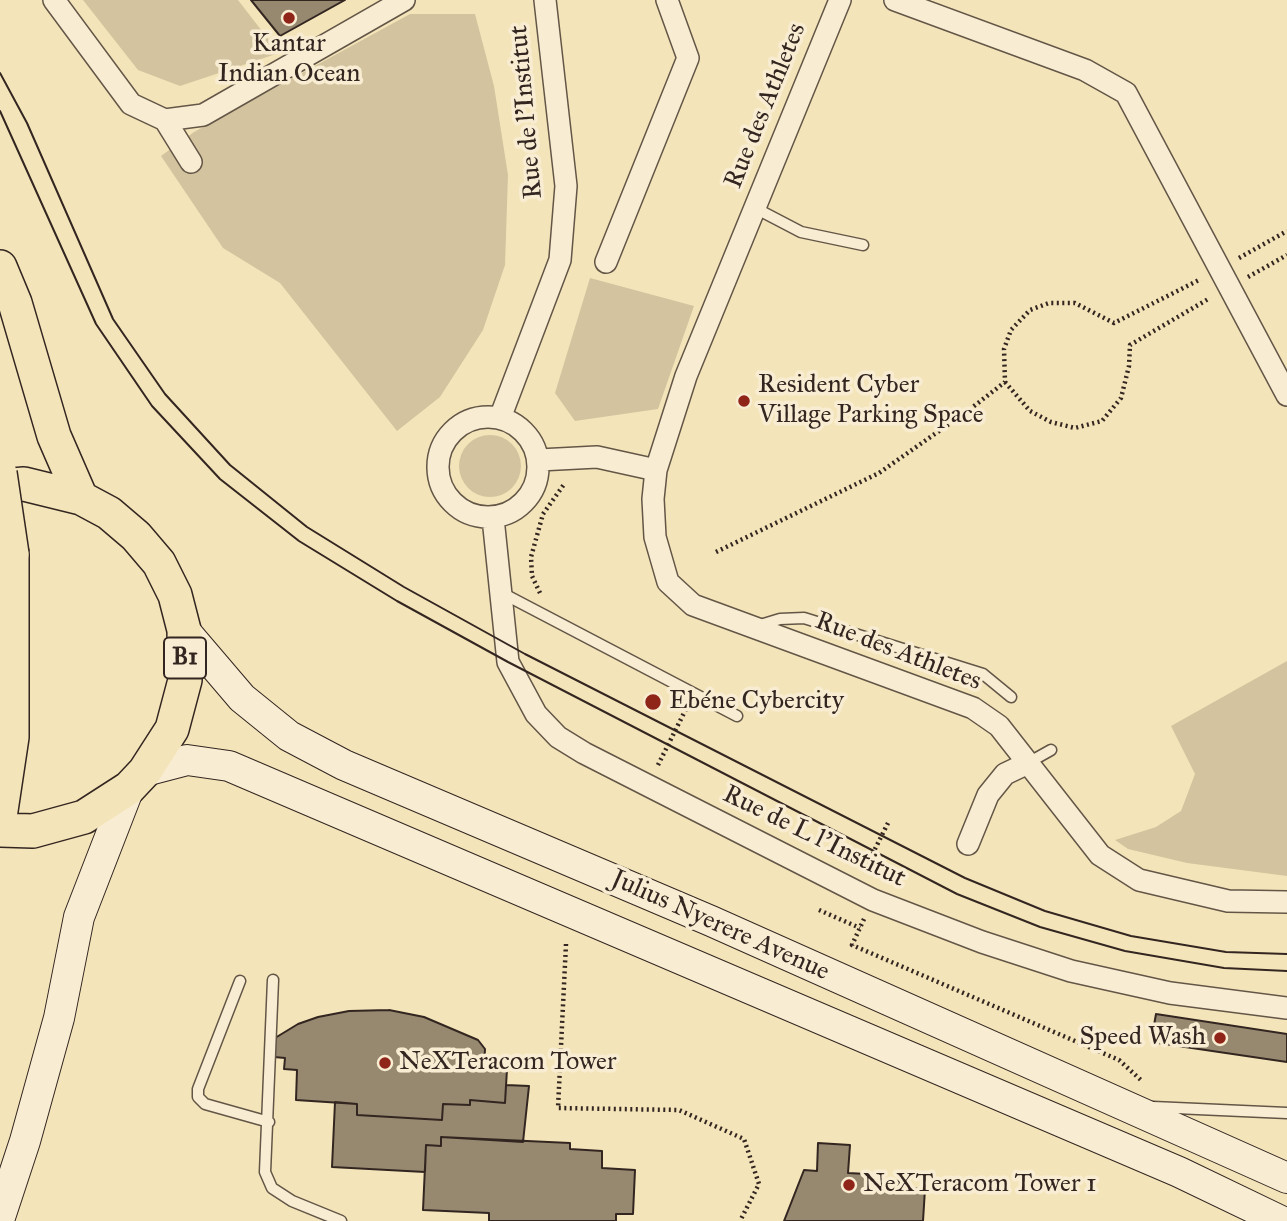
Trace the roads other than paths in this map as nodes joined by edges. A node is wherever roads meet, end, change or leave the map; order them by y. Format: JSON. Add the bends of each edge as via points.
{"nodes":[{"id":1,"x":54,"y":0,"type":"edge"},
{"id":2,"x":404,"y":0,"type":"edge"},
{"id":3,"x":545,"y":0,"type":"edge"},
{"id":4,"x":667,"y":0,"type":"edge"},
{"id":5,"x":840,"y":0,"type":"edge"},
{"id":6,"x":895,"y":0,"type":"edge"},
{"id":7,"x":165,"y":120,"type":"junction"},
{"id":8,"x":191,"y":162,"type":"dead end"},
{"id":9,"x":755,"y":208,"type":"junction"},
{"id":10,"x":863,"y":245,"type":"dead end"},
{"id":11,"x":606,"y":262,"type":"dead end"},
{"id":12,"x":0,"y":267,"type":"edge"},
{"id":13,"x":1287,"y":396,"type":"edge"},
{"id":14,"x":500,"y":418,"type":"junction"},
{"id":15,"x":539,"y":460,"type":"junction"},
{"id":16,"x":656,"y":470,"type":"junction"},
{"id":17,"x":0,"y":473,"type":"edge"},
{"id":18,"x":0,"y":486,"type":"edge"},
{"id":19,"x":81,"y":498,"type":"junction"},
{"id":20,"x":493,"y":518,"type":"junction"},
{"id":21,"x":499,"y":592,"type":"junction"},
{"id":22,"x":754,"y":627,"type":"junction"},
{"id":23,"x":184,"y":630,"type":"junction"},
{"id":24,"x":1011,"y":697,"type":"dead end"},
{"id":25,"x":737,"y":716,"type":"dead end"},
{"id":26,"x":1051,"y":750,"type":"dead end"},
{"id":27,"x":1026,"y":764,"type":"junction"},
{"id":28,"x":137,"y":780,"type":"junction"},
{"id":29,"x":0,"y":817,"type":"edge"},
{"id":30,"x":0,"y":830,"type":"edge"},
{"id":31,"x":968,"y":844,"type":"dead end"},
{"id":32,"x":1287,"y":902,"type":"edge"},
{"id":33,"x":273,"y":980,"type":"dead end"},
{"id":34,"x":240,"y":981,"type":"dead end"},
{"id":35,"x":1287,"y":1008,"type":"edge"},
{"id":36,"x":1129,"y":1107,"type":"junction"},
{"id":37,"x":1287,"y":1113,"type":"edge"},
{"id":38,"x":269,"y":1122,"type":"junction"},
{"id":39,"x":1287,"y":1178,"type":"edge"},
{"id":40,"x":0,"y":1217,"type":"edge"},
{"id":41,"x":341,"y":1221,"type":"edge"},
{"id":42,"x":1281,"y":1221,"type":"edge"}],
"edges":[{"from":1,"to":7,"type":"street","via":[[131,104]]},
{"from":2,"to":7,"type":"street","via":[[203,116]]},
{"from":3,"to":14,"type":"street","name":"Rue de l'Institut","via":[[566,186],[560,260]]},
{"from":4,"to":11,"type":"street","via":[[688,58]]},
{"from":5,"to":9,"type":"street","name":"Rue des Athletes"},
{"from":6,"to":13,"type":"street","via":[[1085,70],[1126,93]]},
{"from":7,"to":8,"type":"street"},
{"from":9,"to":10,"type":"lane","via":[[801,232]]},
{"from":9,"to":16,"type":"street","name":"Rue des Athletes","via":[[685,376]]},
{"from":12,"to":19,"type":"main road","via":[[54,436]]},
{"from":14,"to":15,"type":"street","via":[[526,433]]},
{"from":14,"to":20,"type":"street","via":[[475,419],[453,430],[438,459],[437,475],[451,502],[464,512]]},
{"from":15,"to":16,"type":"street","via":[[590,456]]},
{"from":15,"to":20,"type":"street","via":[[538,477],[528,499],[509,514]]},
{"from":16,"to":22,"type":"street","name":"Rue des Athletes","via":[[655,537],[668,582],[693,605]]},
{"from":17,"to":29,"type":"main road","bridge":true,"via":[[12,554],[12,737]]},
{"from":18,"to":19,"type":"main road","name":"Julius Nyerere Avenue","number":"B1","via":[[24,484]]},
{"from":19,"to":23,"type":"main road","name":"Julius Nyerere Avenue","number":"B1","via":[[109,513],[159,564],[175,595]]},
{"from":20,"to":21,"type":"street","name":"Rue de L l'Institut"},
{"from":21,"to":25,"type":"lane"},
{"from":21,"to":35,"type":"street","name":"Rue de L l'Institut","via":[[508,663],[536,714],[558,737],[584,753],[873,900],[982,942],[1071,971],[1170,993]]},
{"from":22,"to":24,"type":"lane","via":[[804,618],[983,674]]},
{"from":22,"to":27,"type":"street","name":"Rue des Athletes","via":[[973,708],[999,726]]},
{"from":23,"to":28,"type":"main road","name":"Julius Nyerere Avenue","number":"B1","via":[[185,680],[172,729]]},
{"from":23,"to":36,"type":"main road","name":"Julius Nyerere Avenue","number":"B1","via":[[242,698],[289,736],[344,765],[711,921]]},
{"from":26,"to":27,"type":"lane"},
{"from":27,"to":31,"type":"street","via":[[1005,774],[988,795]]},
{"from":27,"to":32,"type":"street","name":"Rue des Athletes","via":[[1100,855],[1139,880],[1228,901]]},
{"from":28,"to":30,"type":"main road","name":"Julius Nyerere Avenue","number":"B1","via":[[84,817],[33,831]]},
{"from":28,"to":40,"type":"main road","via":[[79,917],[59,1018]]},
{"from":28,"to":42,"type":"main road","name":"Julius Nyerere Avenue","number":"B1","via":[[187,760],[229,766],[1179,1172]]},
{"from":33,"to":38,"type":"lane"},
{"from":34,"to":38,"type":"lane","via":[[198,1097],[205,1104]]},
{"from":36,"to":37,"type":"lane"},
{"from":36,"to":39,"type":"main road","name":"Julius Nyerere Avenue","number":"B1"},
{"from":38,"to":41,"type":"lane","via":[[265,1172],[272,1188]]}]}
